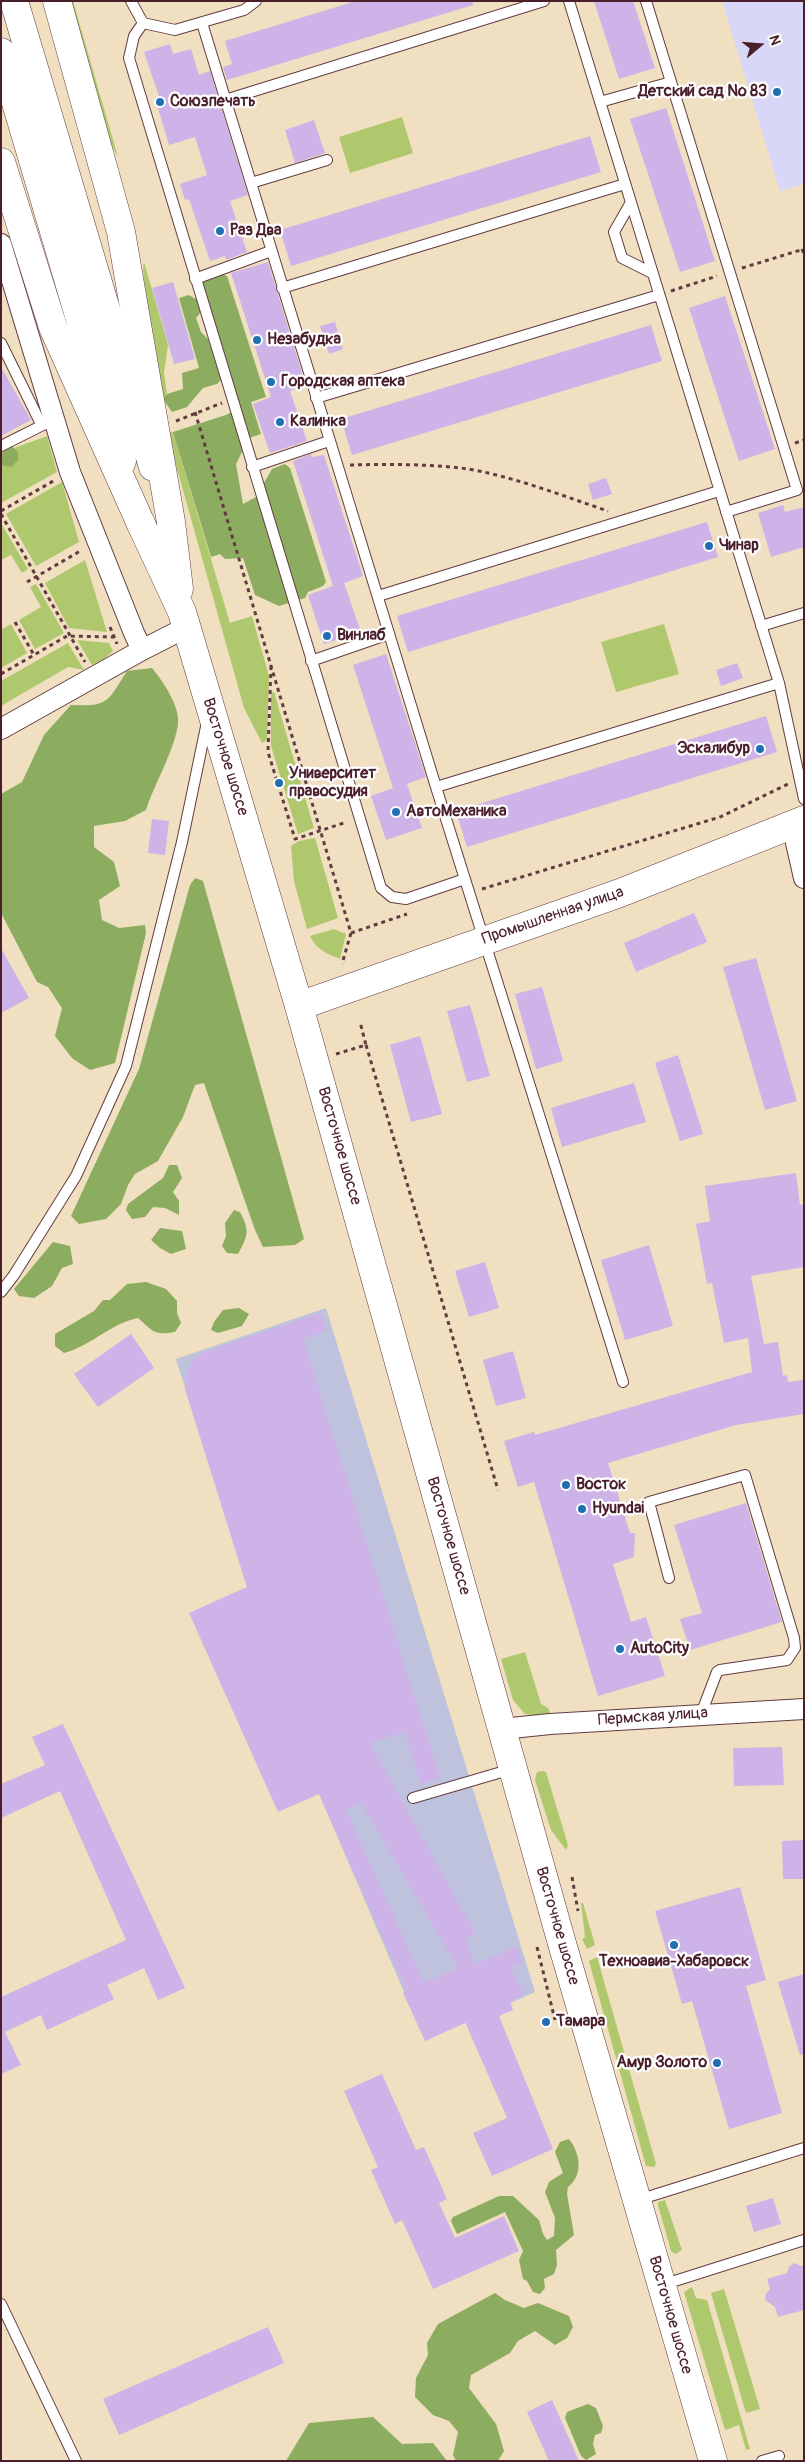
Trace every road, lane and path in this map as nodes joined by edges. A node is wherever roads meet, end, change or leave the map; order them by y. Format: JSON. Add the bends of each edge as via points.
{"nodes":[{"id":1,"x":14,"y":1,"type":"edge"},
{"id":2,"x":57,"y":1,"type":"edge"},
{"id":3,"x":131,"y":1,"type":"edge"},
{"id":4,"x":256,"y":1,"type":"edge"},
{"id":5,"x":544,"y":1,"type":"edge"},
{"id":6,"x":569,"y":1,"type":"edge"},
{"id":7,"x":646,"y":1,"type":"edge"},
{"id":8,"x":202,"y":22,"type":"junction"},
{"id":9,"x":143,"y":23,"type":"junction"},
{"id":10,"x":1,"y":52,"type":"edge"},
{"id":11,"x":671,"y":82,"type":"junction"},
{"id":12,"x":225,"y":100,"type":"junction"},
{"id":13,"x":600,"y":102,"type":"junction"},
{"id":14,"x":47,"y":159,"type":"junction"},
{"id":15,"x":327,"y":160,"type":"dead end"},
{"id":16,"x":1,"y":162,"type":"edge"},
{"id":17,"x":251,"y":183,"type":"junction"},
{"id":18,"x":625,"y":184,"type":"junction"},
{"id":19,"x":630,"y":204,"type":"junction"},
{"id":20,"x":1,"y":244,"type":"edge"},
{"id":21,"x":802,"y":249,"type":"dead end"},
{"id":22,"x":271,"y":252,"type":"junction"},
{"id":23,"x":804,"y":254,"type":"edge"},
{"id":24,"x":652,"y":273,"type":"junction"},
{"id":25,"x":194,"y":278,"type":"junction"},
{"id":26,"x":282,"y":288,"type":"junction"},
{"id":27,"x":659,"y":295,"type":"junction"},
{"id":28,"x":1,"y":343,"type":"edge"},
{"id":29,"x":316,"y":398,"type":"junction"},
{"id":30,"x":232,"y":400,"type":"junction"},
{"id":31,"x":196,"y":412,"type":"junction"},
{"id":32,"x":48,"y":422,"type":"junction"},
{"id":33,"x":155,"y":431,"type":"junction"},
{"id":34,"x":329,"y":441,"type":"junction"},
{"id":35,"x":1,"y":446,"type":"edge"},
{"id":36,"x":337,"y":465,"type":"junction"},
{"id":37,"x":252,"y":467,"type":"junction"},
{"id":38,"x":70,"y":472,"type":"junction"},
{"id":39,"x":801,"y":489,"type":"edge"},
{"id":40,"x":719,"y":492,"type":"junction"},
{"id":41,"x":1,"y":512,"type":"edge"},
{"id":42,"x":726,"y":512,"type":"junction"},
{"id":43,"x":631,"y":519,"type":"junction"},
{"id":44,"x":172,"y":522,"type":"junction"},
{"id":45,"x":141,"y":524,"type":"junction"},
{"id":46,"x":85,"y":549,"type":"dead end"},
{"id":47,"x":36,"y":576,"type":"junction"},
{"id":48,"x":27,"y":582,"type":"dead end"},
{"id":49,"x":378,"y":596,"type":"junction"},
{"id":50,"x":804,"y":613,"type":"edge"},
{"id":51,"x":184,"y":620,"type":"junction"},
{"id":52,"x":15,"y":622,"type":"dead end"},
{"id":53,"x":761,"y":626,"type":"junction"},
{"id":54,"x":389,"y":634,"type":"junction"},
{"id":55,"x":70,"y":635,"type":"junction"},
{"id":56,"x":113,"y":637,"type":"dead end"},
{"id":57,"x":142,"y":650,"type":"junction"},
{"id":58,"x":34,"y":655,"type":"junction"},
{"id":59,"x":311,"y":661,"type":"junction"},
{"id":60,"x":271,"y":663,"type":"junction"},
{"id":61,"x":1,"y":674,"type":"edge"},
{"id":62,"x":94,"y":677,"type":"junction"},
{"id":63,"x":779,"y":683,"type":"junction"},
{"id":64,"x":210,"y":706,"type":"junction"},
{"id":65,"x":1,"y":729,"type":"edge"},
{"id":66,"x":799,"y":778,"type":"junction"},
{"id":67,"x":436,"y":786,"type":"junction"},
{"id":68,"x":804,"y":799,"type":"edge"},
{"id":69,"x":359,"y":818,"type":"junction"},
{"id":70,"x":798,"y":822,"type":"edge"},
{"id":71,"x":321,"y":830,"type":"junction"},
{"id":72,"x":804,"y":878,"type":"edge"},
{"id":73,"x":465,"y":879,"type":"junction"},
{"id":74,"x":469,"y":893,"type":"junction"},
{"id":75,"x":415,"y":911,"type":"dead end"},
{"id":76,"x":351,"y":933,"type":"junction"},
{"id":77,"x":484,"y":940,"type":"junction"},
{"id":78,"x":342,"y":964,"type":"dead end"},
{"id":79,"x":299,"y":1006,"type":"junction"},
{"id":80,"x":360,"y":1022,"type":"dead end"},
{"id":81,"x":366,"y":1045,"type":"junction"},
{"id":82,"x":336,"y":1054,"type":"dead end"},
{"id":83,"x":1,"y":1292,"type":"edge"},
{"id":84,"x":623,"y":1382,"type":"dead end"},
{"id":85,"x":498,"y":1490,"type":"dead end"},
{"id":86,"x":669,"y":1578,"type":"dead end"},
{"id":87,"x":804,"y":1708,"type":"edge"},
{"id":88,"x":701,"y":1714,"type":"junction"},
{"id":89,"x":502,"y":1729,"type":"junction"},
{"id":90,"x":513,"y":1768,"type":"junction"},
{"id":91,"x":413,"y":1798,"type":"dead end"},
{"id":92,"x":572,"y":1877,"type":"dead end"},
{"id":93,"x":578,"y":1913,"type":"dead end"},
{"id":94,"x":536,"y":1948,"type":"dead end"},
{"id":95,"x":555,"y":2020,"type":"dead end"},
{"id":96,"x":804,"y":2148,"type":"edge"},
{"id":97,"x":637,"y":2200,"type":"junction"},
{"id":98,"x":804,"y":2240,"type":"edge"},
{"id":99,"x":662,"y":2286,"type":"junction"},
{"id":100,"x":1,"y":2304,"type":"edge"},
{"id":101,"x":779,"y":2456,"type":"dead end"},
{"id":102,"x":76,"y":2461,"type":"edge"},
{"id":103,"x":713,"y":2461,"type":"edge"},
{"id":104,"x":762,"y":2461,"type":"edge"}],
"edges":[{"from":1,"to":14,"type":"main road"},
{"from":2,"to":33,"type":"main road","via":[[121,232]]},
{"from":3,"to":9,"type":"lane"},
{"from":4,"to":8,"type":"lane","via":[[244,10]]},
{"from":5,"to":12,"type":"lane"},
{"from":6,"to":13,"type":"lane"},
{"from":7,"to":11,"type":"lane"},
{"from":8,"to":9,"type":"lane","via":[[174,30]]},
{"from":8,"to":12,"type":"lane"},
{"from":9,"to":25,"type":"lane","via":[[134,36],[129,58]]},
{"from":10,"to":14,"type":"main road"},
{"from":11,"to":13,"type":"lane"},
{"from":11,"to":39,"type":"lane"},
{"from":12,"to":17,"type":"lane"},
{"from":13,"to":18,"type":"lane"},
{"from":14,"to":44,"type":"main road"},
{"from":14,"to":45,"type":"main road"},
{"from":15,"to":17,"type":"lane"},
{"from":16,"to":45,"type":"main road","via":[[53,328]]},
{"from":17,"to":22,"type":"lane"},
{"from":18,"to":19,"type":"lane"},
{"from":18,"to":26,"type":"lane"},
{"from":19,"to":24,"type":"lane"},
{"from":19,"to":24,"type":"lane","via":[[614,232],[622,258]]},
{"from":20,"to":32,"type":"street"},
{"from":21,"to":23,"type":"path"},
{"from":22,"to":25,"type":"lane"},
{"from":22,"to":26,"type":"lane"},
{"from":24,"to":27,"type":"lane"},
{"from":25,"to":30,"type":"lane"},
{"from":26,"to":29,"type":"lane"},
{"from":27,"to":29,"type":"lane"},
{"from":27,"to":40,"type":"lane"},
{"from":28,"to":32,"type":"lane"},
{"from":29,"to":34,"type":"lane"},
{"from":30,"to":31,"type":"path"},
{"from":30,"to":37,"type":"lane"},
{"from":31,"to":33,"type":"path"},
{"from":31,"to":60,"type":"path"},
{"from":32,"to":35,"type":"lane"},
{"from":32,"to":38,"type":"street"},
{"from":33,"to":44,"type":"main road"},
{"from":34,"to":36,"type":"lane"},
{"from":34,"to":37,"type":"lane"},
{"from":36,"to":43,"type":"path","via":[[462,468],[531,485]]},
{"from":36,"to":49,"type":"lane"},
{"from":37,"to":59,"type":"lane"},
{"from":38,"to":41,"type":"path"},
{"from":38,"to":57,"type":"street"},
{"from":39,"to":42,"type":"lane"},
{"from":40,"to":42,"type":"lane"},
{"from":40,"to":43,"type":"lane"},
{"from":41,"to":47,"type":"path"},
{"from":42,"to":53,"type":"lane"},
{"from":43,"to":49,"type":"lane"},
{"from":44,"to":51,"type":"main road"},
{"from":45,"to":51,"type":"main road"},
{"from":46,"to":47,"type":"path"},
{"from":47,"to":48,"type":"path"},
{"from":47,"to":55,"type":"path"},
{"from":49,"to":54,"type":"lane"},
{"from":50,"to":53,"type":"lane"},
{"from":51,"to":57,"type":"street"},
{"from":51,"to":64,"type":"main road","name":"Восточное шоссе"},
{"from":52,"to":58,"type":"path"},
{"from":53,"to":63,"type":"lane"},
{"from":54,"to":59,"type":"lane"},
{"from":54,"to":67,"type":"lane"},
{"from":55,"to":56,"type":"path"},
{"from":55,"to":58,"type":"path"},
{"from":55,"to":62,"type":"path"},
{"from":57,"to":62,"type":"street"},
{"from":58,"to":61,"type":"path"},
{"from":59,"to":69,"type":"lane"},
{"from":60,"to":71,"type":"path"},
{"from":60,"to":71,"type":"path","via":[[268,752],[295,839]]},
{"from":62,"to":65,"type":"street"},
{"from":63,"to":66,"type":"lane"},
{"from":63,"to":67,"type":"lane"},
{"from":64,"to":79,"type":"main road","name":"Восточное шоссе"},
{"from":64,"to":83,"type":"lane","via":[[182,842],[126,1066],[76,1176]]},
{"from":66,"to":68,"type":"lane"},
{"from":66,"to":74,"type":"path","via":[[720,817]]},
{"from":67,"to":73,"type":"lane"},
{"from":69,"to":71,"type":"path"},
{"from":69,"to":73,"type":"lane","via":[[381,888],[392,897],[406,899]]},
{"from":70,"to":72,"type":"street"},
{"from":70,"to":77,"type":"main road","name":"Промышленная улица","via":[[620,893]]},
{"from":71,"to":76,"type":"path"},
{"from":73,"to":74,"type":"lane"},
{"from":74,"to":77,"type":"lane"},
{"from":75,"to":76,"type":"path"},
{"from":76,"to":78,"type":"path"},
{"from":77,"to":79,"type":"main road","name":"Промышленная улица"},
{"from":77,"to":84,"type":"lane"},
{"from":79,"to":89,"type":"main road","name":"Восточное шоссе"},
{"from":80,"to":81,"type":"path"},
{"from":81,"to":82,"type":"path"},
{"from":81,"to":85,"type":"path"},
{"from":86,"to":88,"type":"lane","via":[[649,1502],[744,1475],[795,1648],[787,1660],[716,1672]]},
{"from":87,"to":88,"type":"street","name":"Пермская улица"},
{"from":88,"to":89,"type":"street","name":"Пермская улица"},
{"from":89,"to":90,"type":"main road","name":"Восточное шоссе"},
{"from":90,"to":91,"type":"lane"},
{"from":90,"to":97,"type":"main road","name":"Восточное шоссе"},
{"from":92,"to":93,"type":"path"},
{"from":94,"to":95,"type":"path"},
{"from":96,"to":97,"type":"lane"},
{"from":97,"to":99,"type":"main road","name":"Восточное шоссе"},
{"from":98,"to":99,"type":"lane"},
{"from":99,"to":103,"type":"main road","name":"Восточное шоссе"},
{"from":100,"to":102,"type":"lane"},
{"from":101,"to":104,"type":"lane"}]}
